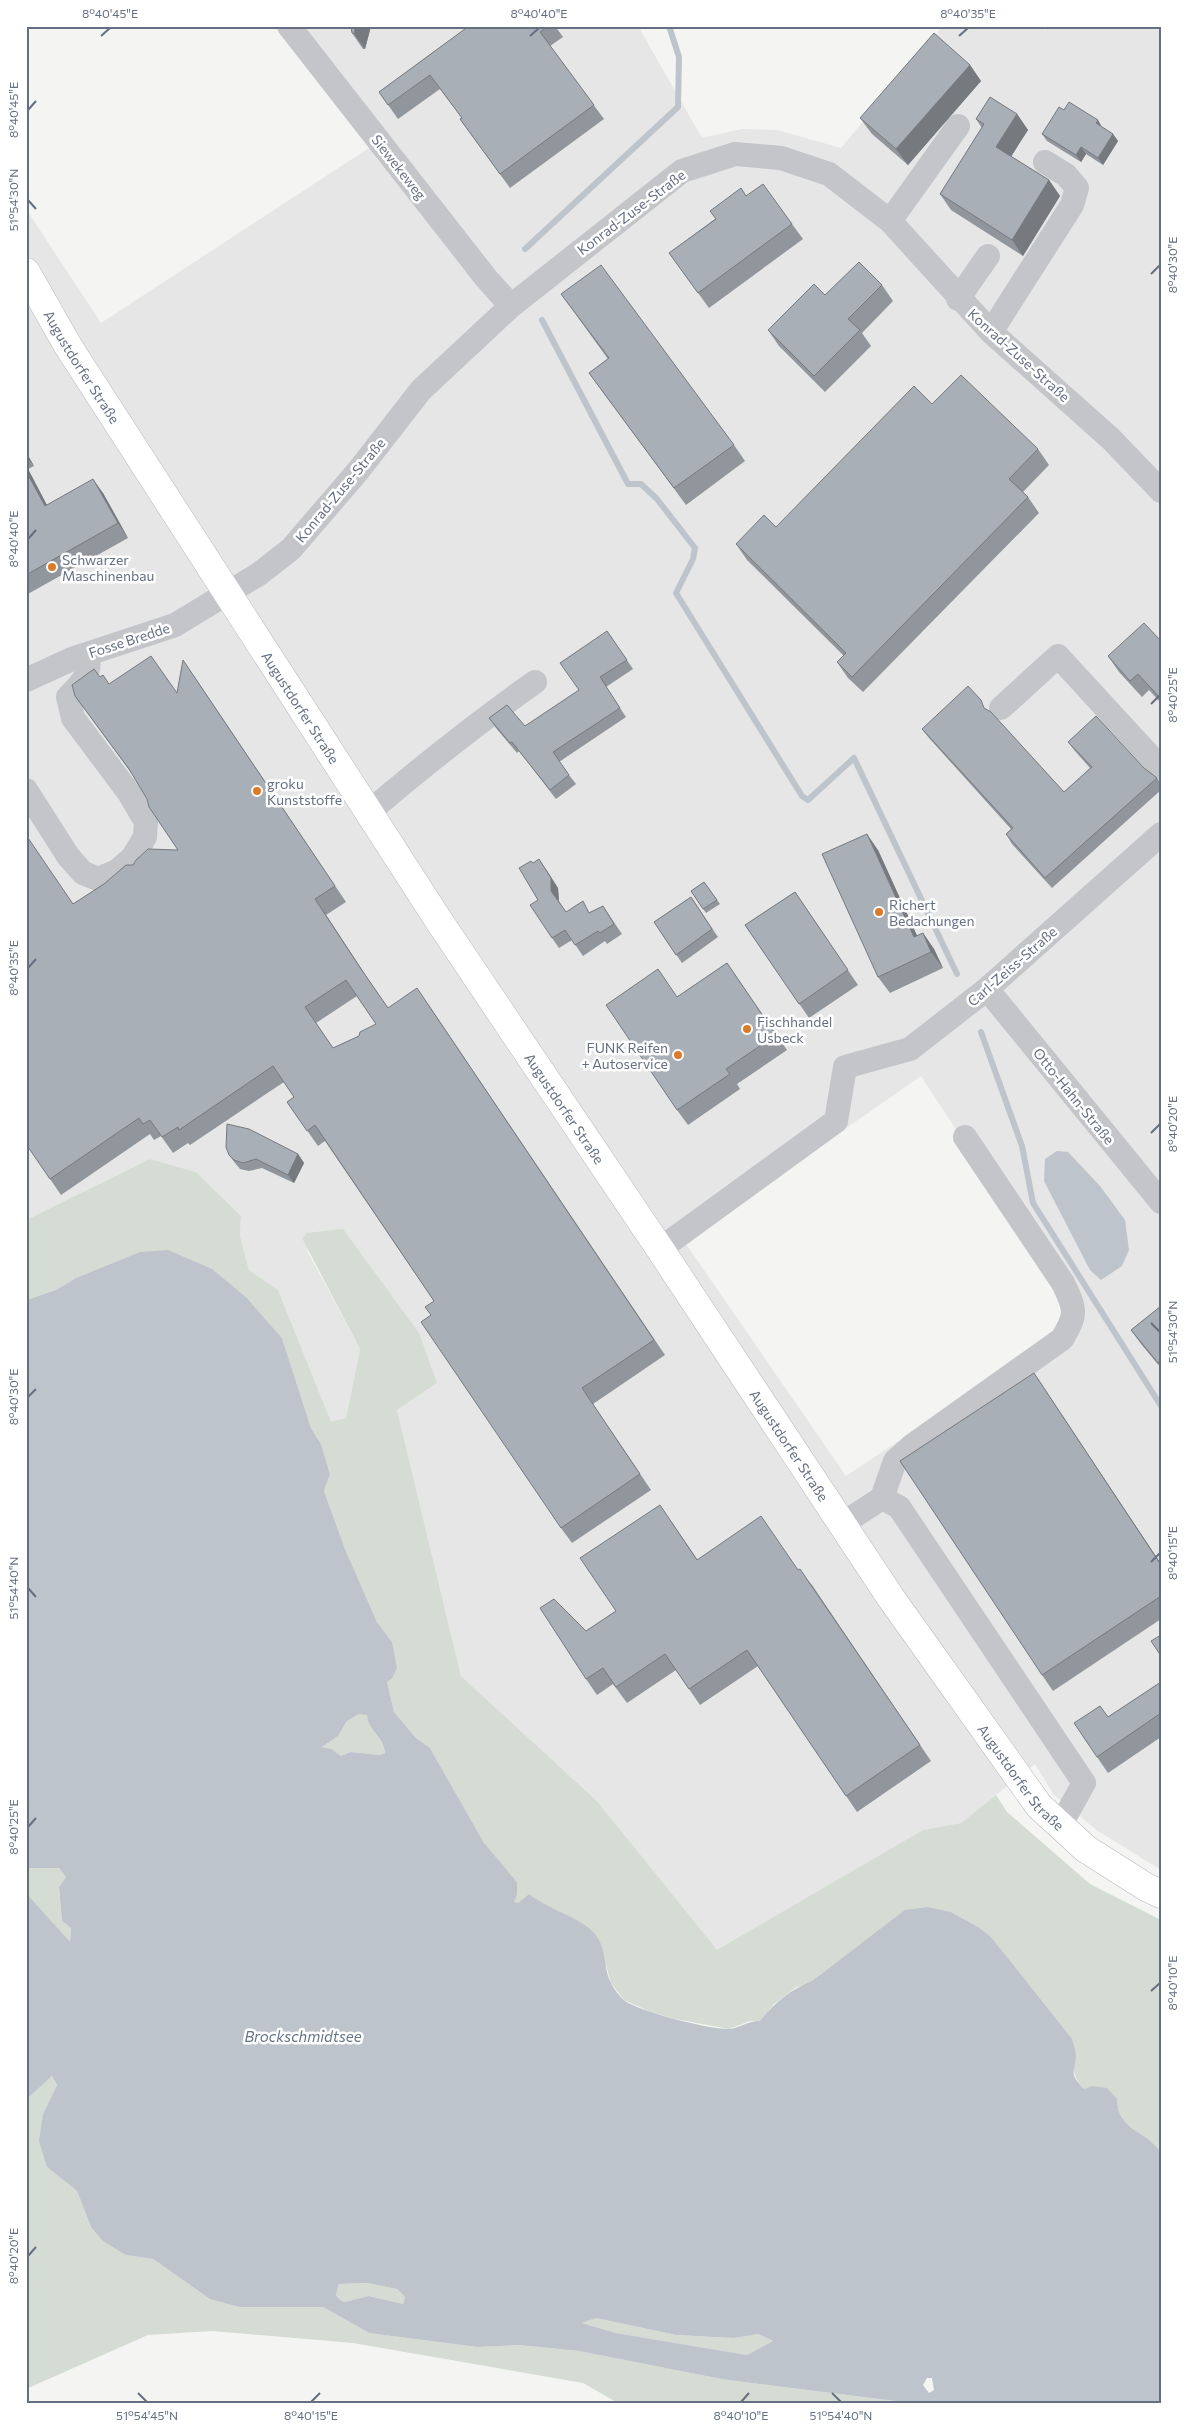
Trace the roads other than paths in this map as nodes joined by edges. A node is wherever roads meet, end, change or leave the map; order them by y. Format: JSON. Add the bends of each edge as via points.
{"nodes":[{"id":1,"x":289,"y":26,"type":"edge"},
{"id":2,"x":958,"y":126,"type":"dead end"},
{"id":3,"x":1045,"y":162,"type":"dead end"},
{"id":4,"x":890,"y":221,"type":"junction"},
{"id":5,"x":988,"y":256,"type":"dead end"},
{"id":6,"x":26,"y":272,"type":"edge"},
{"id":7,"x":958,"y":299,"type":"junction"},
{"id":8,"x":511,"y":306,"type":"junction"},
{"id":9,"x":991,"y":332,"type":"junction"},
{"id":10,"x":1161,"y":492,"type":"edge"},
{"id":11,"x":228,"y":592,"type":"junction"},
{"id":12,"x":87,"y":654,"type":"junction"},
{"id":13,"x":26,"y":680,"type":"edge"},
{"id":14,"x":535,"y":682,"type":"dead end"},
{"id":15,"x":1001,"y":708,"type":"dead end"},
{"id":16,"x":1161,"y":768,"type":"edge"},
{"id":17,"x":26,"y":790,"type":"edge"},
{"id":18,"x":370,"y":812,"type":"junction"},
{"id":19,"x":1161,"y":834,"type":"edge"},
{"id":20,"x":987,"y":989,"type":"junction"},
{"id":21,"x":965,"y":1137,"type":"dead end"},
{"id":22,"x":1161,"y":1202,"type":"edge"},
{"id":23,"x":660,"y":1248,"type":"junction"},
{"id":24,"x":882,"y":1498,"type":"junction"},
{"id":25,"x":842,"y":1524,"type":"junction"},
{"id":26,"x":1060,"y":1826,"type":"junction"},
{"id":27,"x":1161,"y":1894,"type":"edge"}],
"edges":[{"from":1,"to":8,"type":"street","name":"Siewekeweg"},
{"from":2,"to":4,"type":"street"},
{"from":3,"to":9,"type":"street","via":[[1066,175],[1077,188],[1072,205]]},
{"from":4,"to":7,"type":"street","name":"Konrad-Zuse-Straße"},
{"from":4,"to":8,"type":"street","name":"Konrad-Zuse-Straße","via":[[829,174],[781,158],[735,154],[682,171]]},
{"from":5,"to":7,"type":"street"},
{"from":6,"to":11,"type":"main road","name":"Augustdorfer Straße","via":[[68,346]]},
{"from":7,"to":9,"type":"street","name":"Konrad-Zuse-Straße"},
{"from":8,"to":11,"type":"street","name":"Konrad-Zuse-Straße","via":[[421,390],[358,471],[291,548],[259,574]]},
{"from":9,"to":10,"type":"street","name":"Konrad-Zuse-Straße","via":[[1112,439]]},
{"from":11,"to":12,"type":"street","name":"Fosse Bredde","via":[[175,625]]},
{"from":11,"to":18,"type":"main road","name":"Augustdorfer Straße"},
{"from":12,"to":13,"type":"street","name":"Fosse Bredde"},
{"from":12,"to":17,"type":"street","via":[[90,665],[87,675],[68,697],[73,718],[129,793],[146,822],[145,837],[133,857],[117,871],[98,879],[83,872],[68,856]]},
{"from":14,"to":18,"type":"street","via":[[485,717]]},
{"from":15,"to":16,"type":"street","via":[[1058,656]]},
{"from":18,"to":23,"type":"main road","name":"Augustdorfer Straße","via":[[439,921]]},
{"from":19,"to":20,"type":"street","name":"Carl-Zeiss-Straße"},
{"from":20,"to":22,"type":"street","name":"Otto-Hahn-Straße"},
{"from":20,"to":23,"type":"street","name":"Carl-Zeiss-Straße","via":[[910,1049],[845,1067],[836,1121]]},
{"from":21,"to":24,"type":"street","via":[[1064,1283],[1072,1301],[1074,1320],[1062,1339],[912,1444],[895,1461]]},
{"from":23,"to":25,"type":"main road","name":"Augustdorfer Straße"},
{"from":24,"to":25,"type":"street"},
{"from":24,"to":26,"type":"street","via":[[899,1507],[1084,1783]]},
{"from":25,"to":26,"type":"main road","name":"Augustdorfer Straße","via":[[1039,1806]]},
{"from":26,"to":27,"type":"main road","name":"Augustdorfer Straße","via":[[1086,1848]]}]}
